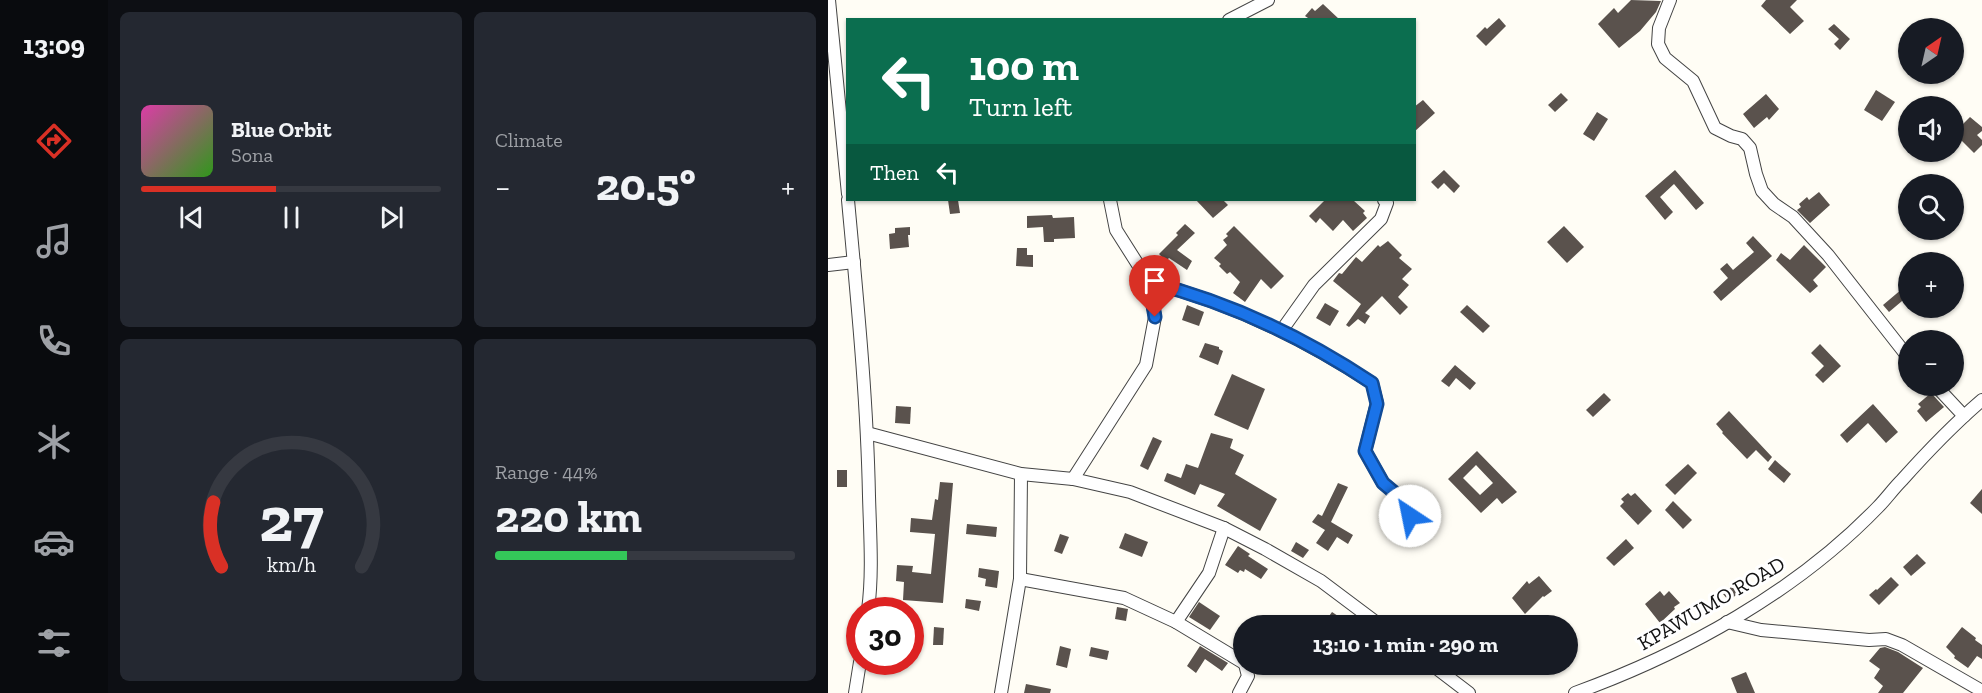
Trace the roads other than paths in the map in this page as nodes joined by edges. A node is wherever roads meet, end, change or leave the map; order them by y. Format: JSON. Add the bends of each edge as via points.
{"nodes":[{"id":1,"x":829,"y":0,"type":"edge"},
{"id":2,"x":1268,"y":0,"type":"edge"},
{"id":3,"x":1670,"y":0,"type":"edge"},
{"id":4,"x":1233,"y":18,"type":"edge"},
{"id":5,"x":834,"y":42,"type":"junction"},
{"id":6,"x":846,"y":42,"type":"edge"},
{"id":7,"x":846,"y":172,"type":"edge"},
{"id":8,"x":848,"y":201,"type":"edge"},
{"id":9,"x":1110,"y":201,"type":"edge"},
{"id":10,"x":1385,"y":201,"type":"edge"},
{"id":11,"x":854,"y":262,"type":"junction"},
{"id":12,"x":828,"y":265,"type":"edge"},
{"id":13,"x":1149,"y":282,"type":"junction"},
{"id":14,"x":1282,"y":330,"type":"junction"},
{"id":15,"x":1898,"y":344,"type":"edge"},
{"id":16,"x":1945,"y":396,"type":"edge"},
{"id":17,"x":1982,"y":400,"type":"edge"},
{"id":18,"x":1964,"y":416,"type":"junction"},
{"id":19,"x":867,"y":433,"type":"junction"},
{"id":20,"x":1021,"y":474,"type":"junction"},
{"id":21,"x":1073,"y":479,"type":"junction"},
{"id":22,"x":1410,"y":516,"type":"dead end"},
{"id":23,"x":1224,"y":528,"type":"junction"},
{"id":24,"x":1020,"y":579,"type":"junction"},
{"id":25,"x":870,"y":597,"type":"edge"},
{"id":26,"x":1366,"y":615,"type":"edge"},
{"id":27,"x":1176,"y":622,"type":"junction"},
{"id":28,"x":1727,"y":622,"type":"junction"},
{"id":29,"x":1233,"y":657,"type":"edge"},
{"id":30,"x":858,"y":675,"type":"edge"},
{"id":31,"x":1248,"y":675,"type":"edge"},
{"id":32,"x":1445,"y":675,"type":"edge"},
{"id":33,"x":1982,"y":691,"type":"edge"},
{"id":34,"x":855,"y":693,"type":"edge"},
{"id":35,"x":1001,"y":693,"type":"edge"},
{"id":36,"x":1239,"y":693,"type":"edge"},
{"id":37,"x":1469,"y":693,"type":"edge"},
{"id":38,"x":1575,"y":693,"type":"edge"}],
"edges":[{"from":1,"to":5,"type":"street"},
{"from":2,"to":4,"type":"street"},
{"from":3,"to":15,"type":"street","via":[[1659,28],[1658,44],[1665,58],[1693,81],[1715,128],[1742,139],[1750,148],[1762,191],[1828,255]]},
{"from":5,"to":6,"type":"street"},
{"from":5,"to":7,"type":"street"},
{"from":8,"to":11,"type":"street"},
{"from":9,"to":13,"type":"street","via":[[1116,230]]},
{"from":10,"to":14,"type":"street","via":[[1381,219],[1314,285]]},
{"from":11,"to":12,"type":"street"},
{"from":11,"to":19,"type":"street"},
{"from":13,"to":14,"type":"street","via":[[1185,291]]},
{"from":13,"to":21,"type":"street","via":[[1155,317],[1146,365]]},
{"from":14,"to":22,"type":"street","via":[[1372,383],[1377,404],[1365,451],[1383,483],[1408,504]]},
{"from":16,"to":18,"type":"street"},
{"from":17,"to":18,"type":"street","name":"KPAWUMO ROAD"},
{"from":18,"to":28,"type":"street","name":"KPAWUMO ROAD","via":[[1878,507],[1812,567]]},
{"from":19,"to":20,"type":"street"},
{"from":19,"to":25,"type":"street"},
{"from":20,"to":21,"type":"street"},
{"from":20,"to":24,"type":"street"},
{"from":21,"to":23,"type":"street","via":[[1130,492]]},
{"from":23,"to":26,"type":"street","via":[[1321,581]]},
{"from":23,"to":27,"type":"street","via":[[1209,573]]},
{"from":24,"to":27,"type":"street","via":[[1124,598]]},
{"from":24,"to":35,"type":"street"},
{"from":27,"to":29,"type":"street"},
{"from":28,"to":33,"type":"street","via":[[1761,630],[1886,639]]},
{"from":28,"to":38,"type":"street","name":"KPAWUMO ROAD","via":[[1611,680]]},
{"from":30,"to":34,"type":"street"},
{"from":31,"to":36,"type":"street"},
{"from":32,"to":37,"type":"street"}]}
